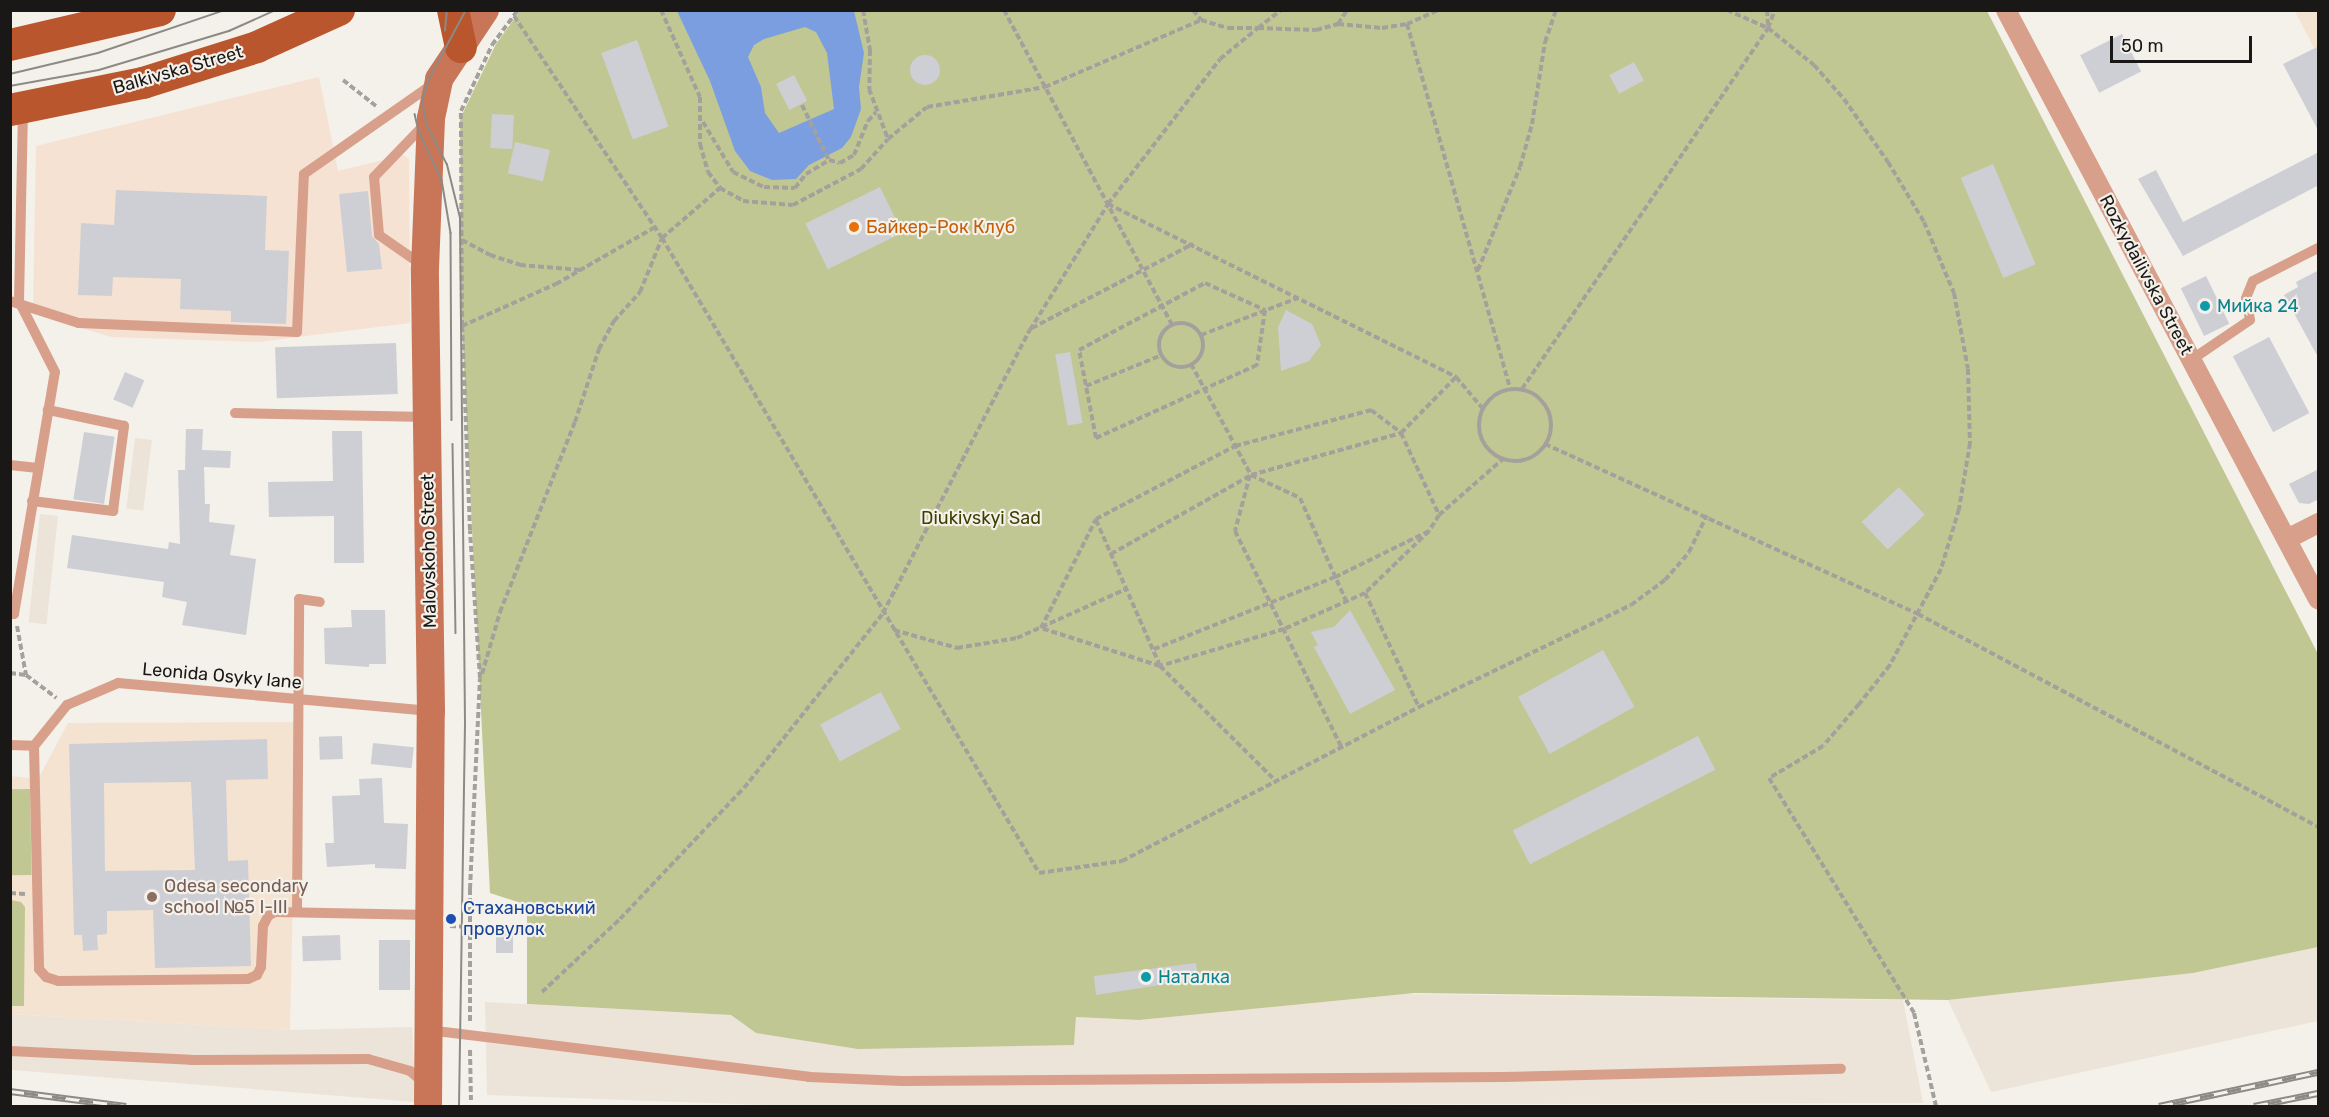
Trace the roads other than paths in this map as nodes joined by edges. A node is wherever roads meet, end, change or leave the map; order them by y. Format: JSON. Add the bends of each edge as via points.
{"nodes":[{"id":1,"x":160,"y":10,"type":"edge"},
{"id":2,"x":339,"y":10,"type":"edge"},
{"id":3,"x":453,"y":10,"type":"edge"},
{"id":4,"x":485,"y":10,"type":"edge"},
{"id":5,"x":2006,"y":10,"type":"edge"},
{"id":6,"x":10,"y":45,"type":"edge"},
{"id":7,"x":461,"y":46,"type":"junction"},
{"id":8,"x":440,"y":79,"type":"junction"},
{"id":9,"x":17,"y":109,"type":"edge"},
{"id":10,"x":431,"y":118,"type":"junction"},
{"id":11,"x":2319,"y":248,"type":"edge"},
{"id":12,"x":425,"y":268,"type":"junction"},
{"id":13,"x":15,"y":301,"type":"edge"},
{"id":14,"x":2191,"y":360,"type":"junction"},
{"id":15,"x":48,"y":410,"type":"junction"},
{"id":16,"x":235,"y":413,"type":"dead end"},
{"id":17,"x":427,"y":417,"type":"junction"},
{"id":18,"x":10,"y":465,"type":"edge"},
{"id":19,"x":38,"y":468,"type":"junction"},
{"id":20,"x":32,"y":501,"type":"junction"},
{"id":21,"x":2319,"y":523,"type":"edge"},
{"id":22,"x":2287,"y":540,"type":"junction"},
{"id":23,"x":2319,"y":599,"type":"edge"},
{"id":24,"x":320,"y":602,"type":"dead end"},
{"id":25,"x":12,"y":614,"type":"edge"},
{"id":26,"x":299,"y":699,"type":"junction"},
{"id":27,"x":431,"y":711,"type":"junction"},
{"id":28,"x":10,"y":745,"type":"edge"},
{"id":29,"x":34,"y":746,"type":"junction"},
{"id":30,"x":297,"y":912,"type":"junction"},
{"id":31,"x":430,"y":915,"type":"junction"},
{"id":32,"x":428,"y":1029,"type":"junction"},
{"id":33,"x":10,"y":1051,"type":"edge"},
{"id":34,"x":1841,"y":1069,"type":"dead end"},
{"id":35,"x":428,"y":1097,"type":"edge"}],
"edges":[{"from":1,"to":6,"type":"main road"},
{"from":2,"to":9,"type":"main road","name":"Balkivska Street","via":[[257,47],[143,83]]},
{"from":3,"to":7,"type":"main road"},
{"from":4,"to":7,"type":"street","name":"Malovskoho Street"},
{"from":5,"to":14,"type":"street","name":"Rozkydailivska Street"},
{"from":7,"to":8,"type":"street","name":"Malovskoho Street"},
{"from":8,"to":10,"type":"street","name":"Malovskoho Street"},
{"from":8,"to":13,"type":"lane","via":[[304,174],[297,332],[79,324]]},
{"from":9,"to":13,"type":"lane"},
{"from":10,"to":12,"type":"street","name":"Malovskoho Street"},
{"from":10,"to":12,"type":"lane","via":[[374,177],[379,235]]},
{"from":11,"to":14,"type":"lane","via":[[2253,281],[2246,298],[2250,320]]},
{"from":12,"to":17,"type":"street","name":"Malovskoho Street"},
{"from":13,"to":15,"type":"lane","via":[[55,372]]},
{"from":14,"to":22,"type":"street","name":"Rozkydailivska Street"},
{"from":15,"to":19,"type":"lane"},
{"from":15,"to":20,"type":"lane","via":[[124,426],[113,511]]},
{"from":16,"to":17,"type":"lane"},
{"from":17,"to":27,"type":"street","name":"Malovskoho Street"},
{"from":18,"to":19,"type":"lane"},
{"from":19,"to":20,"type":"lane"},
{"from":20,"to":25,"type":"lane"},
{"from":21,"to":22,"type":"street"},
{"from":22,"to":23,"type":"street","name":"Rozkydailivska Street"},
{"from":24,"to":26,"type":"lane","via":[[299,599]]},
{"from":26,"to":27,"type":"lane","name":"Leonida Osyky lane"},
{"from":26,"to":29,"type":"lane","name":"Leonida Osyky lane","via":[[118,683],[67,705]]},
{"from":26,"to":30,"type":"lane"},
{"from":27,"to":31,"type":"street","name":"Malovskoho Street"},
{"from":28,"to":29,"type":"lane"},
{"from":29,"to":30,"type":"lane","via":[[39,969],[46,977],[58,981],[248,979],[261,968],[268,916]]},
{"from":30,"to":31,"type":"lane"},
{"from":31,"to":32,"type":"street","name":"Malovskoho Street"},
{"from":32,"to":34,"type":"lane","via":[[809,1077],[902,1082],[1503,1077]]},
{"from":32,"to":35,"type":"street","name":"Malovskoho Street"},
{"from":33,"to":35,"type":"lane","via":[[191,1060],[368,1059],[410,1071]]}]}
